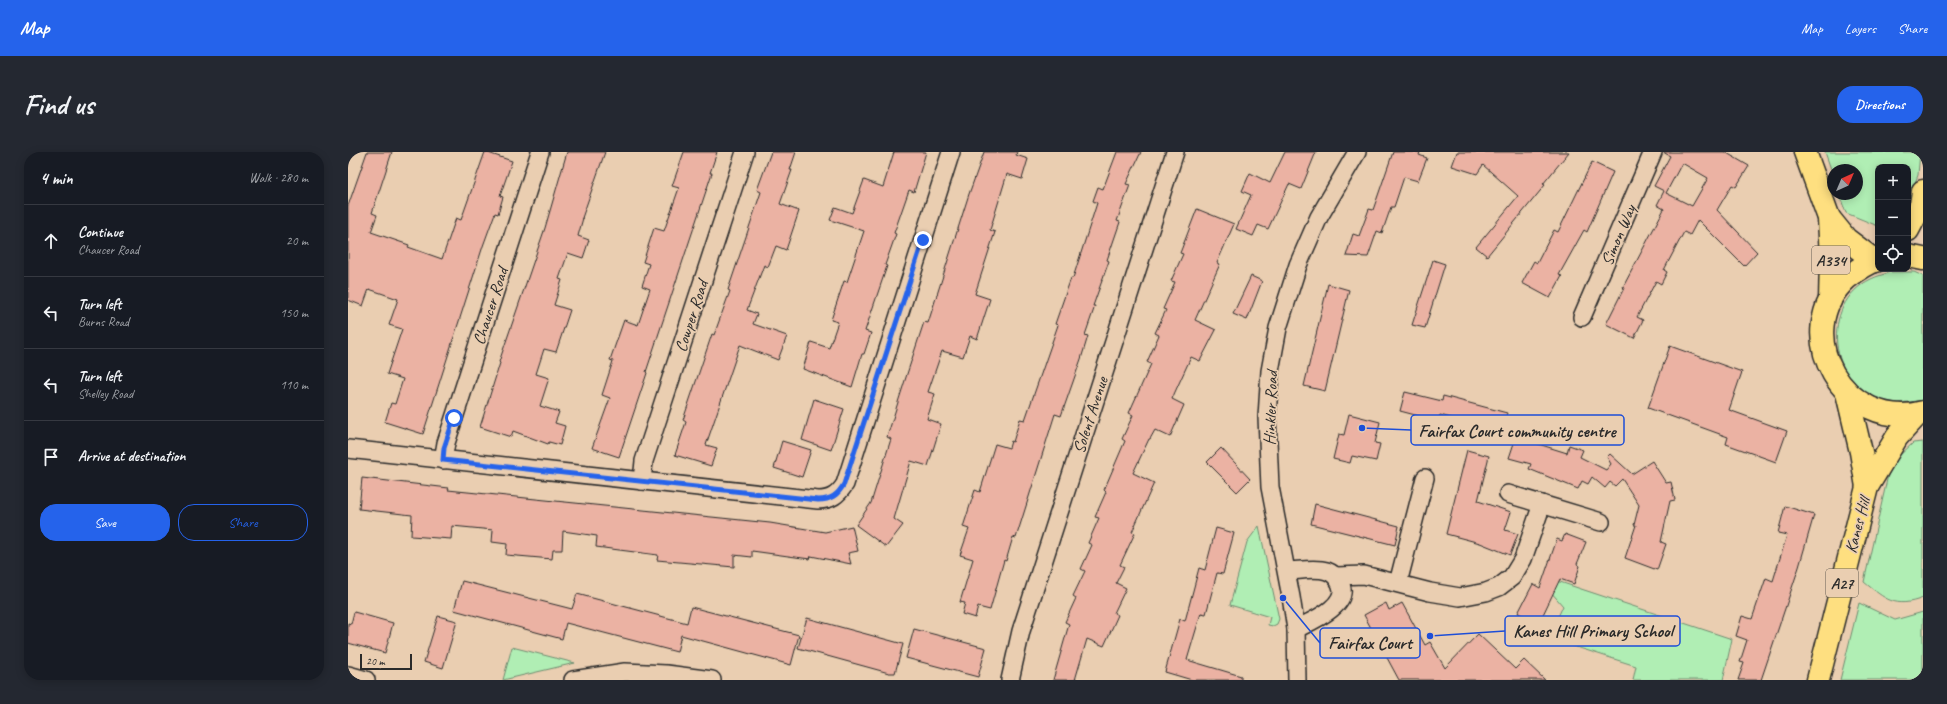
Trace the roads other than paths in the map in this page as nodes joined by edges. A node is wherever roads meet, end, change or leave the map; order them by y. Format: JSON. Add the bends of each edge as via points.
{"nodes":[{"id":1,"x":540,"y":152,"type":"edge"},
{"id":2,"x":745,"y":152,"type":"edge"},
{"id":3,"x":951,"y":152,"type":"edge"},
{"id":4,"x":1175,"y":152,"type":"edge"},
{"id":5,"x":1357,"y":152,"type":"edge"},
{"id":6,"x":1653,"y":152,"type":"edge"},
{"id":7,"x":1805,"y":152,"type":"edge"},
{"id":8,"x":1922,"y":202,"type":"edge"},
{"id":9,"x":1829,"y":218,"type":"junction"},
{"id":10,"x":1911,"y":224,"type":"edge"},
{"id":11,"x":1911,"y":257,"type":"edge"},
{"id":12,"x":1875,"y":259,"type":"edge"},
{"id":13,"x":1923,"y":259,"type":"edge"},
{"id":14,"x":1875,"y":260,"type":"edge"},
{"id":15,"x":1830,"y":301,"type":"junction"},
{"id":16,"x":1582,"y":317,"type":"dead end"},
{"id":17,"x":1847,"y":393,"type":"junction"},
{"id":18,"x":1921,"y":413,"type":"edge"},
{"id":19,"x":348,"y":449,"type":"edge"},
{"id":20,"x":443,"y":460,"type":"junction"},
{"id":21,"x":1425,"y":478,"type":"dead end"},
{"id":22,"x":642,"y":481,"type":"junction"},
{"id":23,"x":1867,"y":487,"type":"junction"},
{"id":24,"x":1508,"y":494,"type":"dead end"},
{"id":25,"x":1542,"y":504,"type":"junction"},
{"id":26,"x":1601,"y":522,"type":"dead end"},
{"id":27,"x":1286,"y":571,"type":"junction"},
{"id":28,"x":1336,"y":576,"type":"junction"},
{"id":29,"x":1398,"y":583,"type":"junction"},
{"id":30,"x":1296,"y":629,"type":"junction"},
{"id":31,"x":348,"y":675,"type":"edge"},
{"id":32,"x":366,"y":680,"type":"edge"},
{"id":33,"x":573,"y":680,"type":"edge"},
{"id":34,"x":712,"y":680,"type":"edge"},
{"id":35,"x":1010,"y":680,"type":"edge"},
{"id":36,"x":1297,"y":680,"type":"edge"},
{"id":37,"x":1818,"y":680,"type":"edge"}],
"edges":[{"from":1,"to":20,"type":"street","name":"Chaucer Road","via":[[446,443]]},
{"from":2,"to":22,"type":"street","name":"Cowper Road","via":[[644,461]]},
{"from":3,"to":22,"type":"street","via":[[850,469],[837,495],[831,499],[818,500]]},
{"from":4,"to":35,"type":"street","name":"Solent Avenue","via":[[1020,631]]},
{"from":5,"to":27,"type":"street","name":"Hinkler Road","via":[[1320,217],[1298,265],[1278,328],[1270,371],[1267,417],[1270,487]]},
{"from":6,"to":16,"type":"street","name":"Simon Way"},
{"from":7,"to":9,"type":"main road","number":"A334"},
{"from":8,"to":10,"type":"main road"},
{"from":9,"to":12,"type":"main road","number":"A334","via":[[1846,239]]},
{"from":9,"to":15,"type":"main road","number":"A334","via":[[1832,259]]},
{"from":11,"to":13,"type":"main road"},
{"from":14,"to":15,"type":"main road","via":[[1856,270],[1841,284]]},
{"from":15,"to":17,"type":"main road","via":[[1823,333],[1824,350],[1834,375]]},
{"from":17,"to":18,"type":"main road","via":[[1862,404],[1880,412],[1899,415]]},
{"from":17,"to":23,"type":"main road","name":"Kanes Hill","number":"A27"},
{"from":18,"to":23,"type":"main road","name":"Kanes Hill","number":"A27","via":[[1897,437]]},
{"from":19,"to":20,"type":"street"},
{"from":20,"to":22,"type":"street"},
{"from":21,"to":29,"type":"street"},
{"from":23,"to":37,"type":"main road","name":"Kanes Hill","number":"A27"},
{"from":24,"to":25,"type":"street"},
{"from":25,"to":26,"type":"street"},
{"from":25,"to":29,"type":"street","via":[[1523,559],[1512,577],[1499,587],[1460,597]]},
{"from":27,"to":28,"type":"street","via":[[1326,570]]},
{"from":27,"to":30,"type":"street","name":"Hinkler Road"},
{"from":28,"to":29,"type":"street","via":[[1364,575]]},
{"from":28,"to":30,"type":"street","via":[[1341,585],[1340,596],[1334,606],[1324,615]]},
{"from":30,"to":36,"type":"street","name":"Hinkler Road"},
{"from":31,"to":32,"type":"street"},
{"from":33,"to":34,"type":"street","via":[[625,672]]}]}
